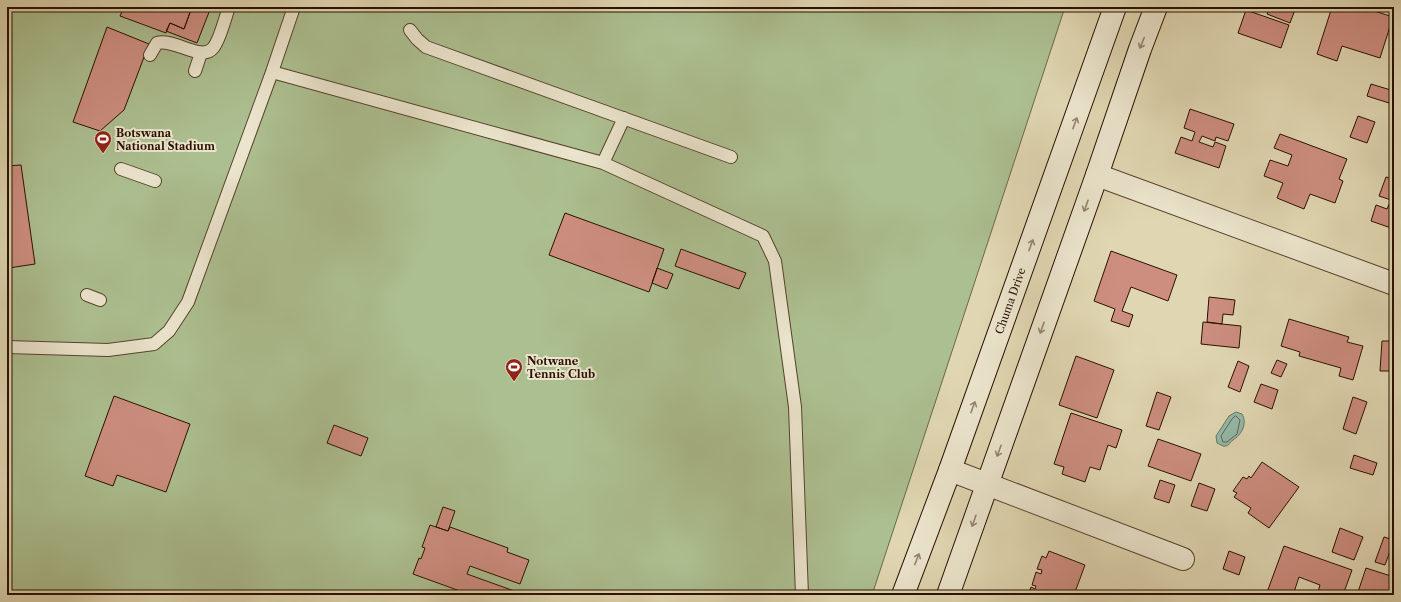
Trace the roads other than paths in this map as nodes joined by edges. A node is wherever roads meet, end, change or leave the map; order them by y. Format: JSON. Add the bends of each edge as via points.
{"nodes":[{"id":1,"x":229,"y":7,"type":"edge"},
{"id":2,"x":294,"y":7,"type":"edge"},
{"id":3,"x":1115,"y":7,"type":"edge"},
{"id":4,"x":1156,"y":7,"type":"edge"},
{"id":5,"x":410,"y":30,"type":"dead end"},
{"id":6,"x":201,"y":53,"type":"junction"},
{"id":7,"x":150,"y":55,"type":"dead end"},
{"id":8,"x":195,"y":71,"type":"dead end"},
{"id":9,"x":272,"y":72,"type":"junction"},
{"id":10,"x":624,"y":118,"type":"junction"},
{"id":11,"x":732,"y":157,"type":"dead end"},
{"id":12,"x":603,"y":163,"type":"junction"},
{"id":13,"x":121,"y":169,"type":"dead end"},
{"id":14,"x":1097,"y":176,"type":"junction"},
{"id":15,"x":155,"y":181,"type":"dead end"},
{"id":16,"x":1394,"y":284,"type":"edge"},
{"id":17,"x":87,"y":295,"type":"dead end"},
{"id":18,"x":100,"y":300,"type":"dead end"},
{"id":19,"x":7,"y":347,"type":"edge"},
{"id":20,"x":950,"y":470,"type":"junction"},
{"id":21,"x":987,"y":484,"type":"junction"},
{"id":22,"x":1183,"y":559,"type":"dead end"},
{"id":23,"x":802,"y":595,"type":"edge"},
{"id":24,"x":903,"y":595,"type":"edge"},
{"id":25,"x":948,"y":595,"type":"edge"}],
"edges":[{"from":1,"to":6,"type":"lane","via":[[215,46],[209,52]]},
{"from":2,"to":9,"type":"lane"},
{"from":20,"to":3,"type":"main road","name":"Chuma Drive","one_way":true},
{"from":4,"to":14,"type":"main road","one_way":true},
{"from":5,"to":10,"type":"lane","via":[[426,47]]},
{"from":6,"to":7,"type":"lane","via":[[167,41],[157,43]]},
{"from":6,"to":8,"type":"lane"},
{"from":9,"to":12,"type":"lane"},
{"from":9,"to":19,"type":"lane","via":[[188,302],[170,331],[154,344],[136,348],[108,350]]},
{"from":10,"to":11,"type":"lane"},
{"from":10,"to":12,"type":"lane"},
{"from":12,"to":23,"type":"lane","via":[[763,236],[775,261],[795,407]]},
{"from":13,"to":15,"type":"lane"},
{"from":14,"to":16,"type":"main road"},
{"from":14,"to":21,"type":"main road","one_way":true},
{"from":17,"to":18,"type":"lane"},
{"from":20,"to":21,"type":"main road"},
{"from":24,"to":20,"type":"main road","name":"Chuma Drive","one_way":true},
{"from":21,"to":22,"type":"main road"},
{"from":21,"to":25,"type":"main road","one_way":true}]}
